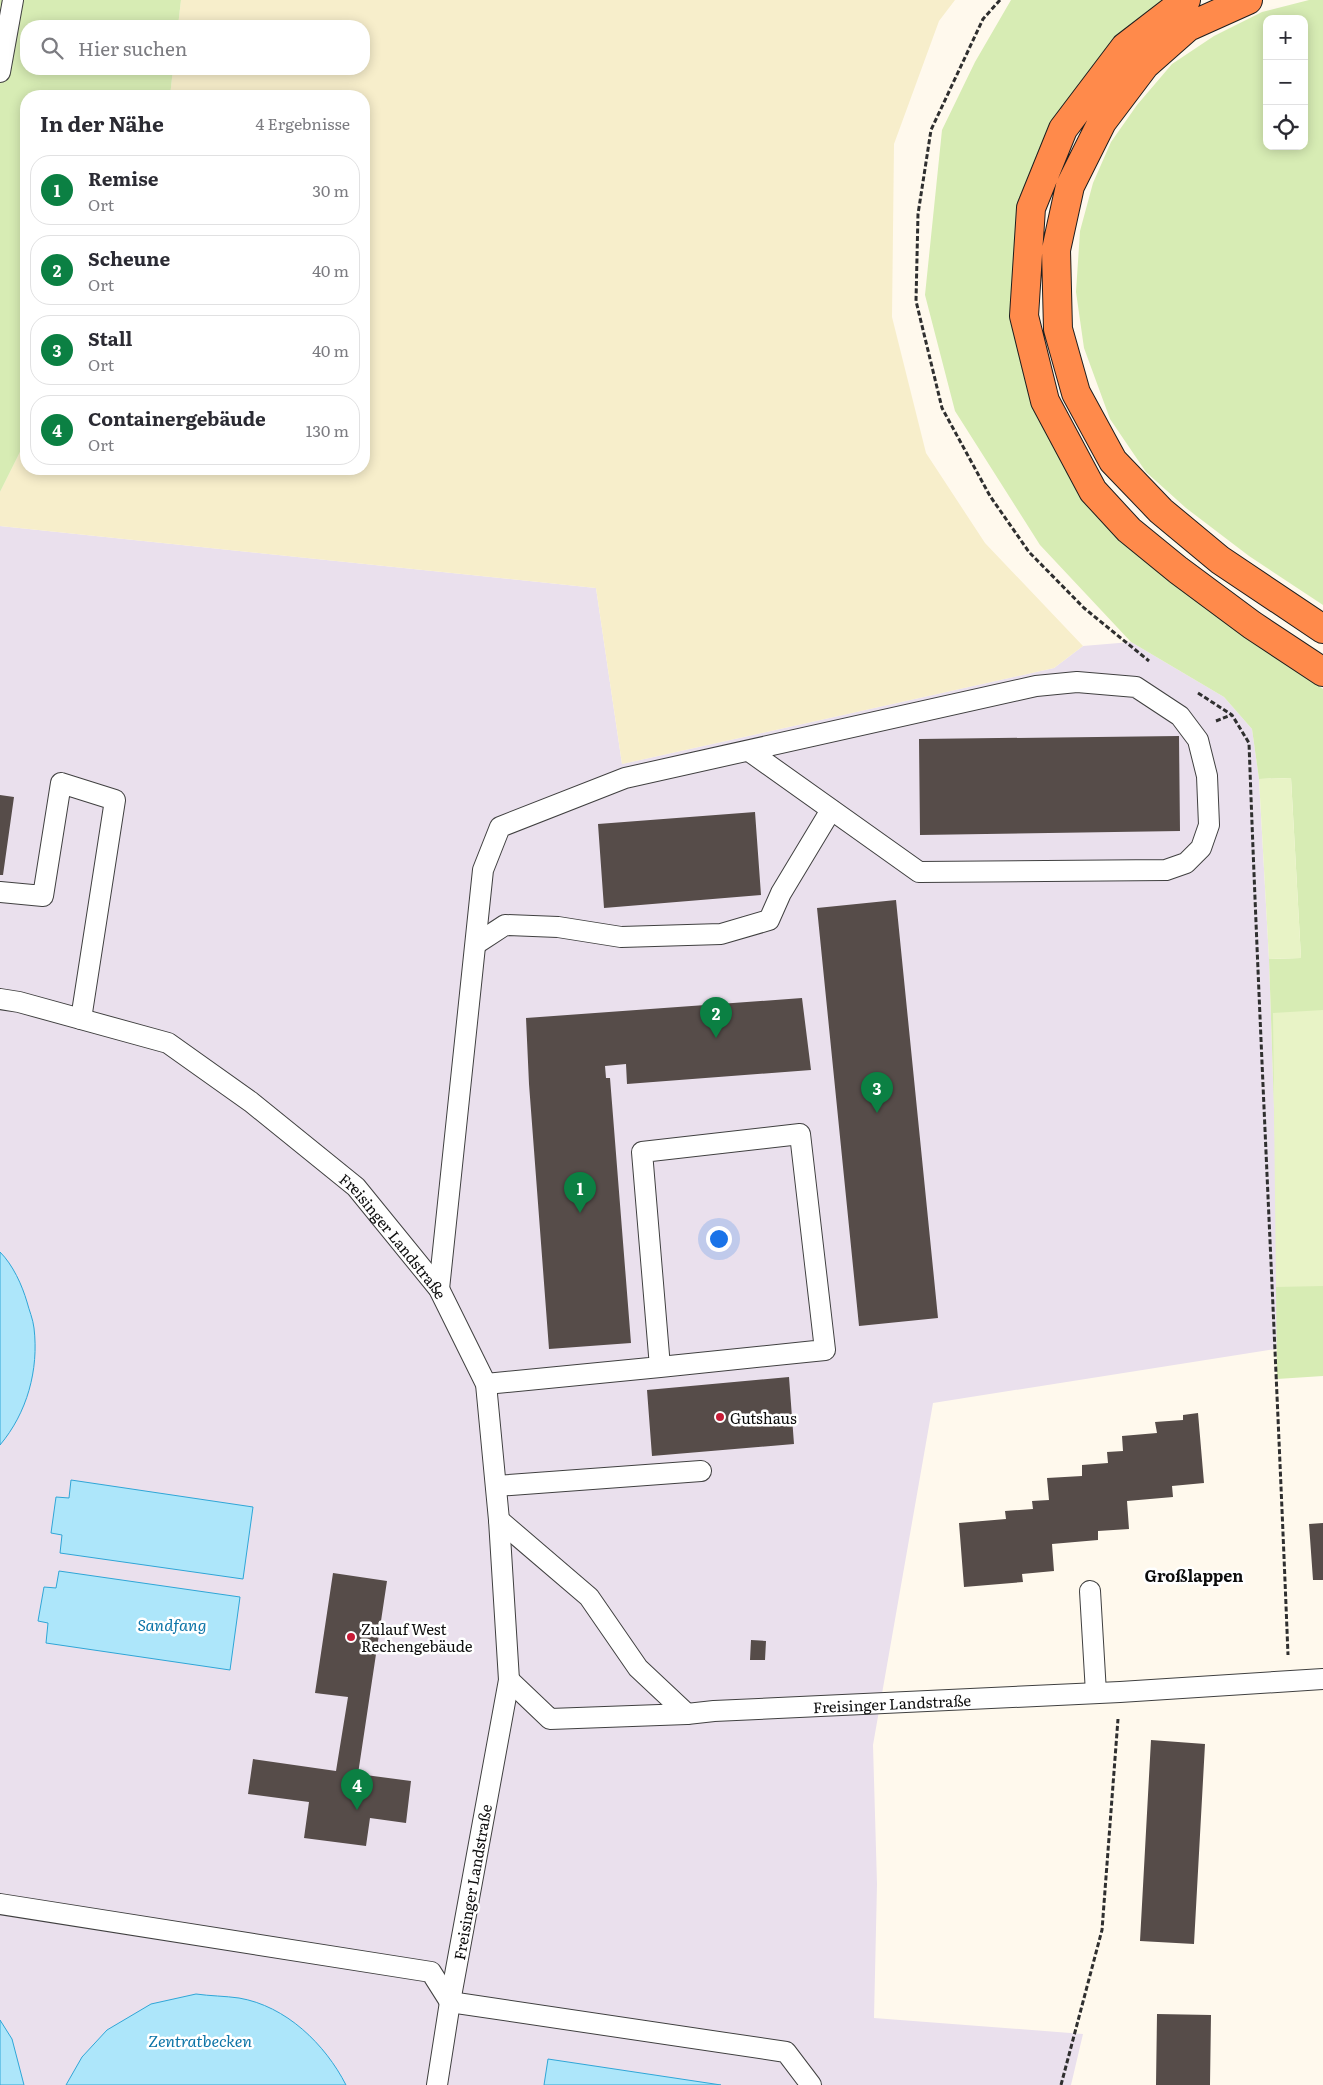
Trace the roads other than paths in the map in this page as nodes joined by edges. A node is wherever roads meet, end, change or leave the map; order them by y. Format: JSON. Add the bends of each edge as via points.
{"nodes":[{"id":1,"x":13,"y":0,"type":"edge"},
{"id":2,"x":1186,"y":0,"type":"edge"},
{"id":3,"x":1248,"y":0,"type":"edge"},
{"id":4,"x":0,"y":72,"type":"edge"},
{"id":5,"x":1323,"y":629,"type":"edge"},
{"id":6,"x":1323,"y":672,"type":"edge"},
{"id":7,"x":749,"y":751,"type":"junction"},
{"id":8,"x":831,"y":810,"type":"junction"},
{"id":9,"x":0,"y":892,"type":"edge"},
{"id":10,"x":476,"y":944,"type":"junction"},
{"id":11,"x":0,"y":999,"type":"edge"},
{"id":12,"x":80,"y":1019,"type":"junction"},
{"id":13,"x":439,"y":1290,"type":"junction"},
{"id":14,"x":660,"y":1367,"type":"junction"},
{"id":15,"x":486,"y":1384,"type":"junction"},
{"id":16,"x":701,"y":1471,"type":"dead end"},
{"id":17,"x":496,"y":1486,"type":"junction"},
{"id":18,"x":499,"y":1520,"type":"junction"},
{"id":19,"x":1090,"y":1591,"type":"dead end"},
{"id":20,"x":1323,"y":1679,"type":"edge"},
{"id":21,"x":509,"y":1680,"type":"junction"},
{"id":22,"x":1096,"y":1694,"type":"junction"},
{"id":23,"x":686,"y":1714,"type":"junction"},
{"id":24,"x":0,"y":1904,"type":"edge"},
{"id":25,"x":450,"y":2002,"type":"junction"},
{"id":26,"x":437,"y":2085,"type":"edge"},
{"id":27,"x":811,"y":2085,"type":"edge"}],
"edges":[{"from":1,"to":4,"type":"lane"},
{"from":2,"to":6,"type":"highway","via":[[1125,47],[1063,129],[1031,208],[1024,316],[1045,402],[1093,491],[1129,530],[1178,570]]},
{"from":3,"to":5,"type":"highway","via":[[1188,27],[1145,65],[1102,122],[1070,186],[1056,250],[1058,330],[1076,392],[1113,461],[1161,511],[1220,560]]},
{"from":7,"to":8,"type":"lane"},
{"from":7,"to":8,"type":"lane","via":[[1036,686],[1076,682],[1136,687],[1180,716],[1198,740],[1206,776],[1209,825],[1201,848],[1186,863],[1166,870],[919,872]]},
{"from":7,"to":10,"type":"lane","via":[[625,778],[500,827],[484,870]]},
{"from":8,"to":10,"type":"lane","via":[[781,893],[769,920],[721,934],[621,937],[558,926],[505,926]]},
{"from":9,"to":12,"type":"lane","via":[[43,896],[60,783],[116,800]]},
{"from":10,"to":13,"type":"lane"},
{"from":11,"to":12,"type":"lane","name":"Freisinger Landstraße"},
{"from":12,"to":13,"type":"lane","name":"Freisinger Landstraße","via":[[168,1043],[251,1102],[356,1186]]},
{"from":13,"to":15,"type":"lane","name":"Freisinger Landstraße"},
{"from":14,"to":14,"type":"lane","via":[[642,1152],[800,1134],[825,1350]]},
{"from":14,"to":15,"type":"lane"},
{"from":15,"to":17,"type":"lane","name":"Freisinger Landstraße"},
{"from":16,"to":17,"type":"lane"},
{"from":17,"to":18,"type":"lane","name":"Freisinger Landstraße"},
{"from":18,"to":21,"type":"lane","name":"Freisinger Landstraße"},
{"from":18,"to":23,"type":"lane","via":[[589,1597],[638,1668]]},
{"from":19,"to":22,"type":"lane"},
{"from":20,"to":22,"type":"lane","name":"Freisinger Landstraße"},
{"from":21,"to":23,"type":"lane","name":"Freisinger Landstraße","via":[[550,1719]]},
{"from":21,"to":25,"type":"lane","name":"Freisinger Landstraße"},
{"from":22,"to":23,"type":"lane","name":"Freisinger Landstraße"},
{"from":24,"to":25,"type":"lane","via":[[431,1972]]},
{"from":25,"to":26,"type":"lane","name":"Freisinger Landstraße"},
{"from":25,"to":27,"type":"lane","via":[[786,2052]]}]}
